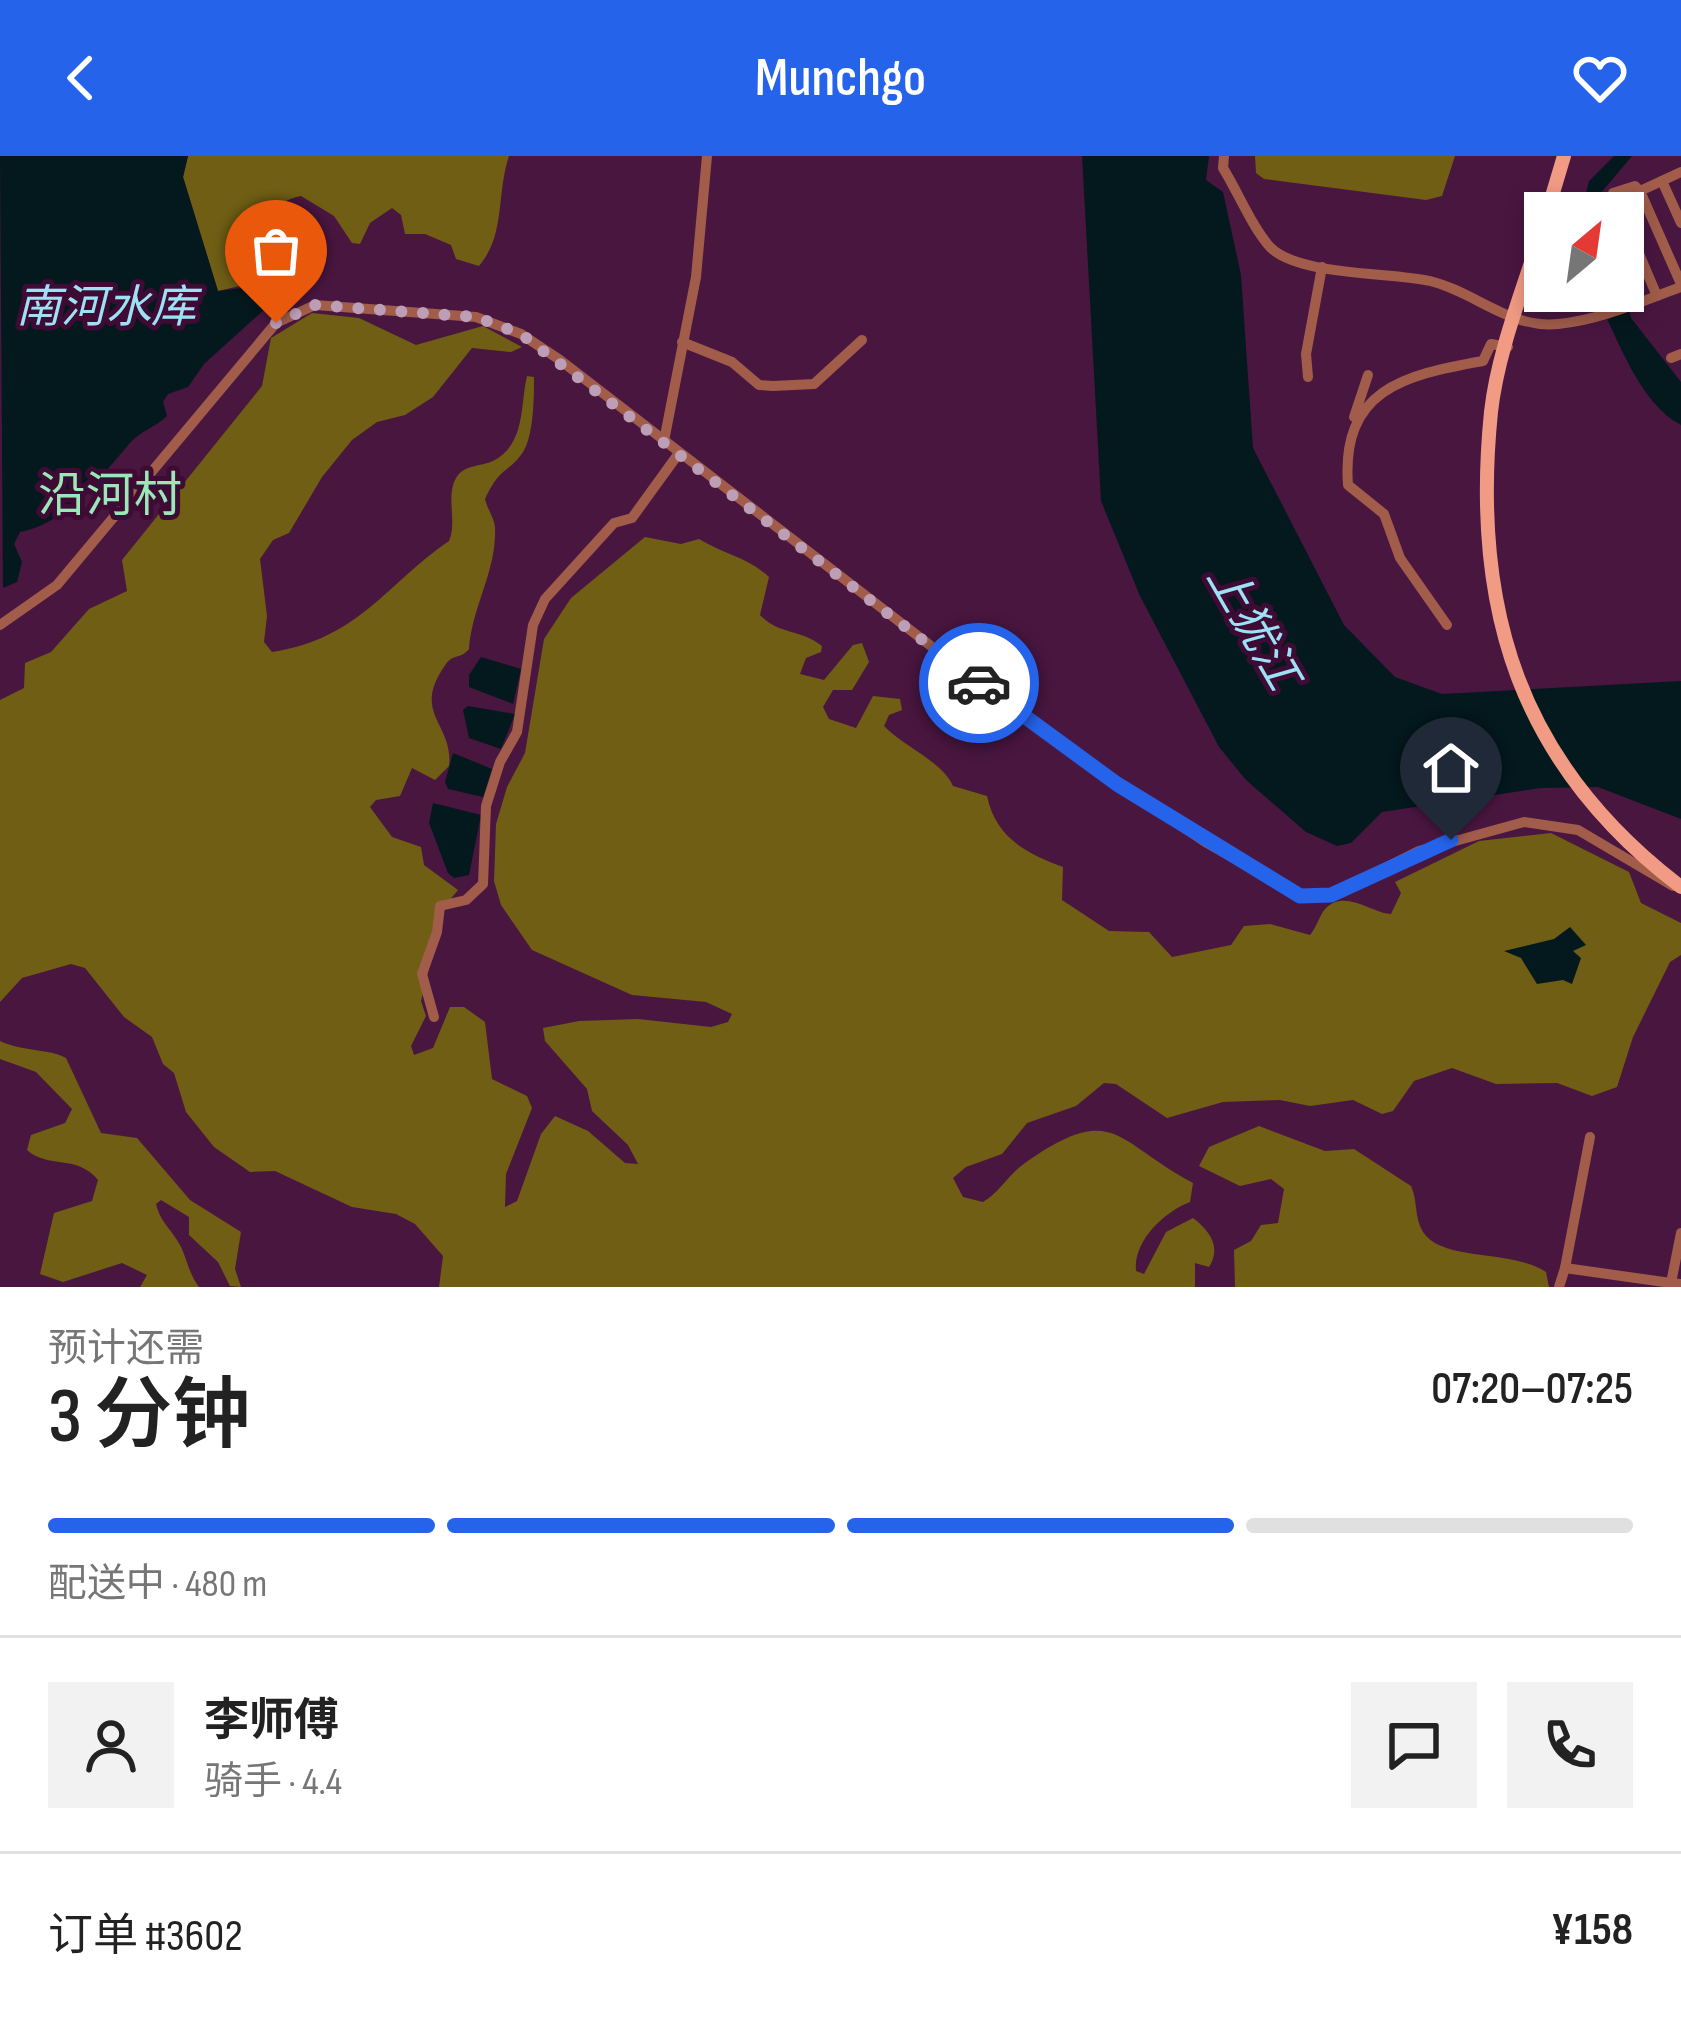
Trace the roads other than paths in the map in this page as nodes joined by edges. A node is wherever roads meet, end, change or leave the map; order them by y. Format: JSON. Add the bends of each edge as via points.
{"nodes":[{"id":1,"x":706,"y":156,"type":"edge"},
{"id":2,"x":1224,"y":156,"type":"edge"},
{"id":3,"x":1564,"y":156,"type":"edge"},
{"id":4,"x":1681,"y":172,"type":"edge"},
{"id":5,"x":1662,"y":181,"type":"junction"},
{"id":6,"x":1640,"y":191,"type":"junction"},
{"id":7,"x":1553,"y":192,"type":"edge"},
{"id":8,"x":1616,"y":192,"type":"edge"},
{"id":9,"x":1681,"y":223,"type":"edge"},
{"id":10,"x":1644,"y":266,"type":"edge"},
{"id":11,"x":1322,"y":267,"type":"junction"},
{"id":12,"x":1681,"y":285,"type":"edge"},
{"id":13,"x":1524,"y":292,"type":"edge"},
{"id":14,"x":1657,"y":296,"type":"junction"},
{"id":15,"x":1516,"y":320,"type":"junction"},
{"id":16,"x":862,"y":340,"type":"dead end"},
{"id":17,"x":682,"y":342,"type":"junction"},
{"id":18,"x":1508,"y":347,"type":"junction"},
{"id":19,"x":1368,"y":375,"type":"dead end"},
{"id":20,"x":1308,"y":377,"type":"dead end"},
{"id":21,"x":1352,"y":423,"type":"junction"},
{"id":22,"x":664,"y":441,"type":"junction"},
{"id":23,"x":679,"y":453,"type":"junction"},
{"id":24,"x":0,"y":625,"type":"edge"},
{"id":25,"x":1447,"y":625,"type":"dead end"},
{"id":26,"x":1681,"y":889,"type":"edge"},
{"id":27,"x":434,"y":1017,"type":"dead end"},
{"id":28,"x":1590,"y":1137,"type":"dead end"},
{"id":29,"x":1681,"y":1233,"type":"edge"},
{"id":30,"x":1565,"y":1268,"type":"junction"},
{"id":31,"x":1676,"y":1284,"type":"edge"},
{"id":32,"x":1559,"y":1287,"type":"edge"}],
"edges":[{"from":1,"to":17,"type":"street"},
{"from":2,"to":11,"type":"street","via":[[1223,168],[1270,247]]},
{"from":3,"to":7,"type":"main road"},
{"from":4,"to":5,"type":"street"},
{"from":5,"to":6,"type":"street"},
{"from":5,"to":9,"type":"street"},
{"from":6,"to":8,"type":"street"},
{"from":6,"to":12,"type":"street"},
{"from":10,"to":14,"type":"street"},
{"from":11,"to":15,"type":"street","via":[[1429,281]]},
{"from":11,"to":20,"type":"street"},
{"from":12,"to":14,"type":"street"},
{"from":13,"to":15,"type":"main road"},
{"from":14,"to":15,"type":"street","via":[[1558,324]]},
{"from":15,"to":18,"type":"main road"},
{"from":16,"to":17,"type":"street","via":[[814,384],[773,386]]},
{"from":17,"to":22,"type":"street"},
{"from":18,"to":21,"type":"street","via":[[1491,344],[1484,362],[1395,384]]},
{"from":18,"to":26,"type":"main road","via":[[1491,408],[1487,532],[1512,665],[1556,758],[1612,831]]},
{"from":19,"to":21,"type":"street"},
{"from":21,"to":25,"type":"street","via":[[1348,484],[1384,514],[1400,558]]},
{"from":22,"to":23,"type":"street"},
{"from":22,"to":24,"type":"street","via":[[496,322],[315,305],[276,323],[57,585]]},
{"from":23,"to":26,"type":"street","via":[[1117,784],[1300,896],[1331,895],[1419,851],[1524,822],[1578,830]]},
{"from":23,"to":27,"type":"street","via":[[632,518],[614,523],[545,599],[533,626],[517,732],[486,806],[483,884],[466,900],[440,906],[424,968]]},
{"from":28,"to":30,"type":"street"},
{"from":29,"to":31,"type":"street"},
{"from":30,"to":31,"type":"street"},
{"from":30,"to":32,"type":"street"}]}
